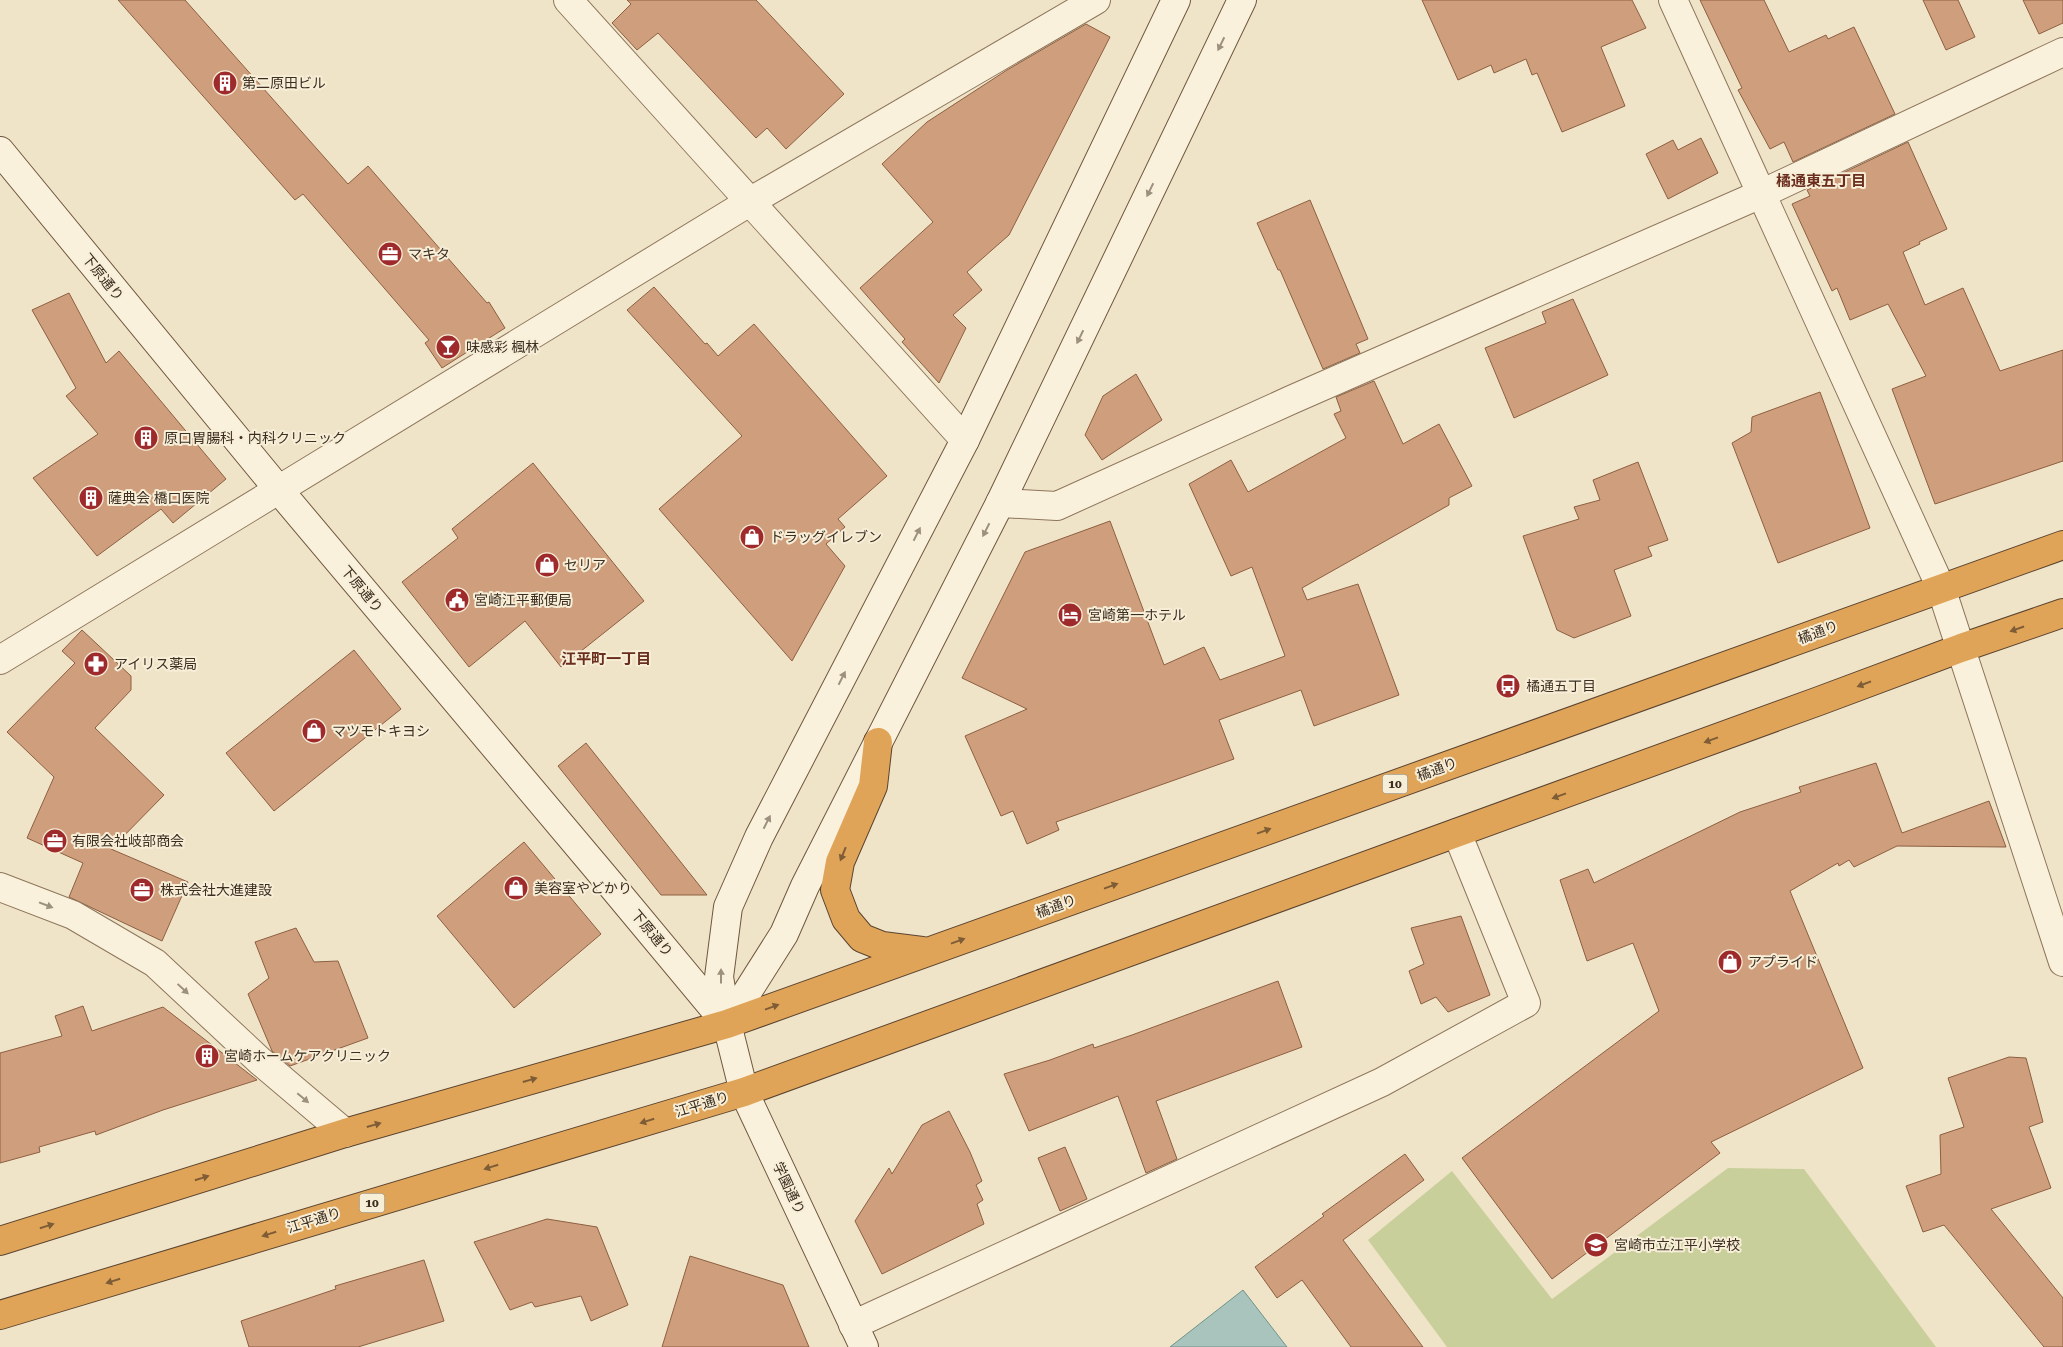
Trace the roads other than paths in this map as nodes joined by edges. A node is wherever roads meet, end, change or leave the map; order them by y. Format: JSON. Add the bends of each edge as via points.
{"nodes":[{"id":1,"x":568,"y":0,"type":"edge"},
{"id":2,"x":1096,"y":0,"type":"edge"},
{"id":3,"x":1176,"y":0,"type":"edge"},
{"id":4,"x":1242,"y":0,"type":"edge"},
{"id":5,"x":1673,"y":0,"type":"edge"},
{"id":6,"x":2063,"y":52,"type":"edge"},
{"id":7,"x":0,"y":150,"type":"edge"},
{"id":8,"x":1760,"y":194,"type":"junction"},
{"id":9,"x":751,"y":201,"type":"junction"},
{"id":10,"x":966,"y":440,"type":"junction"},
{"id":11,"x":278,"y":489,"type":"junction"},
{"id":12,"x":1000,"y":502,"type":"junction"},
{"id":13,"x":2063,"y":545,"type":"edge"},
{"id":14,"x":1941,"y":588,"type":"junction"},
{"id":15,"x":2063,"y":614,"type":"edge"},
{"id":16,"x":1961,"y":648,"type":"junction"},
{"id":17,"x":0,"y":660,"type":"edge"},
{"id":18,"x":878,"y":742,"type":"junction"},
{"id":19,"x":1457,"y":832,"type":"junction"},
{"id":20,"x":0,"y":887,"type":"edge"},
{"id":21,"x":2053,"y":894,"type":"edge"},
{"id":22,"x":928,"y":952,"type":"junction"},
{"id":23,"x":2063,"y":962,"type":"edge"},
{"id":24,"x":727,"y":1024,"type":"junction"},
{"id":25,"x":744,"y":1092,"type":"junction"},
{"id":26,"x":345,"y":1133,"type":"junction"},
{"id":27,"x":0,"y":1241,"type":"edge"},
{"id":28,"x":0,"y":1315,"type":"edge"},
{"id":29,"x":859,"y":1336,"type":"edge"}],
"edges":[{"from":1,"to":9,"type":"street"},
{"from":2,"to":9,"type":"street"},
{"from":3,"to":10,"type":"street","name":"学園通り"},
{"from":4,"to":12,"type":"street","one_way":true},
{"from":5,"to":8,"type":"street"},
{"from":6,"to":8,"type":"street"},
{"from":7,"to":11,"type":"street","name":"下原通り"},
{"from":8,"to":12,"type":"street","via":[[1057,506]]},
{"from":8,"to":14,"type":"street"},
{"from":9,"to":10,"type":"street"},
{"from":9,"to":11,"type":"street"},
{"from":24,"to":10,"type":"street","name":"学園通り","one_way":true,"via":[[720,977],[728,907],[764,828]]},
{"from":11,"to":17,"type":"street"},
{"from":11,"to":24,"type":"street","name":"下原通り"},
{"from":12,"to":18,"type":"street","one_way":true},
{"from":13,"to":14,"type":"highway","name":"橘通り","number":"10"},
{"from":14,"to":16,"type":"street"},
{"from":22,"to":14,"type":"highway","name":"橘通り","number":"10","one_way":true},
{"from":15,"to":16,"type":"highway","number":"10","one_way":true},
{"from":16,"to":19,"type":"highway","number":"10","one_way":true},
{"from":16,"to":21,"type":"street"},
{"from":18,"to":22,"type":"highway","one_way":true,"via":[[872,786],[840,862],[835,890],[846,919],[862,938],[882,946]]},
{"from":18,"to":24,"type":"street","via":[[784,934]]},
{"from":19,"to":25,"type":"highway","number":"10"},
{"from":19,"to":29,"type":"street","via":[[1526,1003],[1382,1082]]},
{"from":20,"to":26,"type":"street","one_way":true,"via":[[73,915],[155,963],[260,1061]]},
{"from":21,"to":23,"type":"street"},
{"from":24,"to":22,"type":"highway","name":"橘通り","number":"10","one_way":true},
{"from":24,"to":25,"type":"street","name":"学園通り"},
{"from":26,"to":24,"type":"highway","number":"10","one_way":true},
{"from":25,"to":28,"type":"highway","name":"江平通り","number":"10","one_way":true},
{"from":25,"to":29,"type":"street","name":"学園通り"},
{"from":27,"to":26,"type":"highway","number":"10","one_way":true}]}
